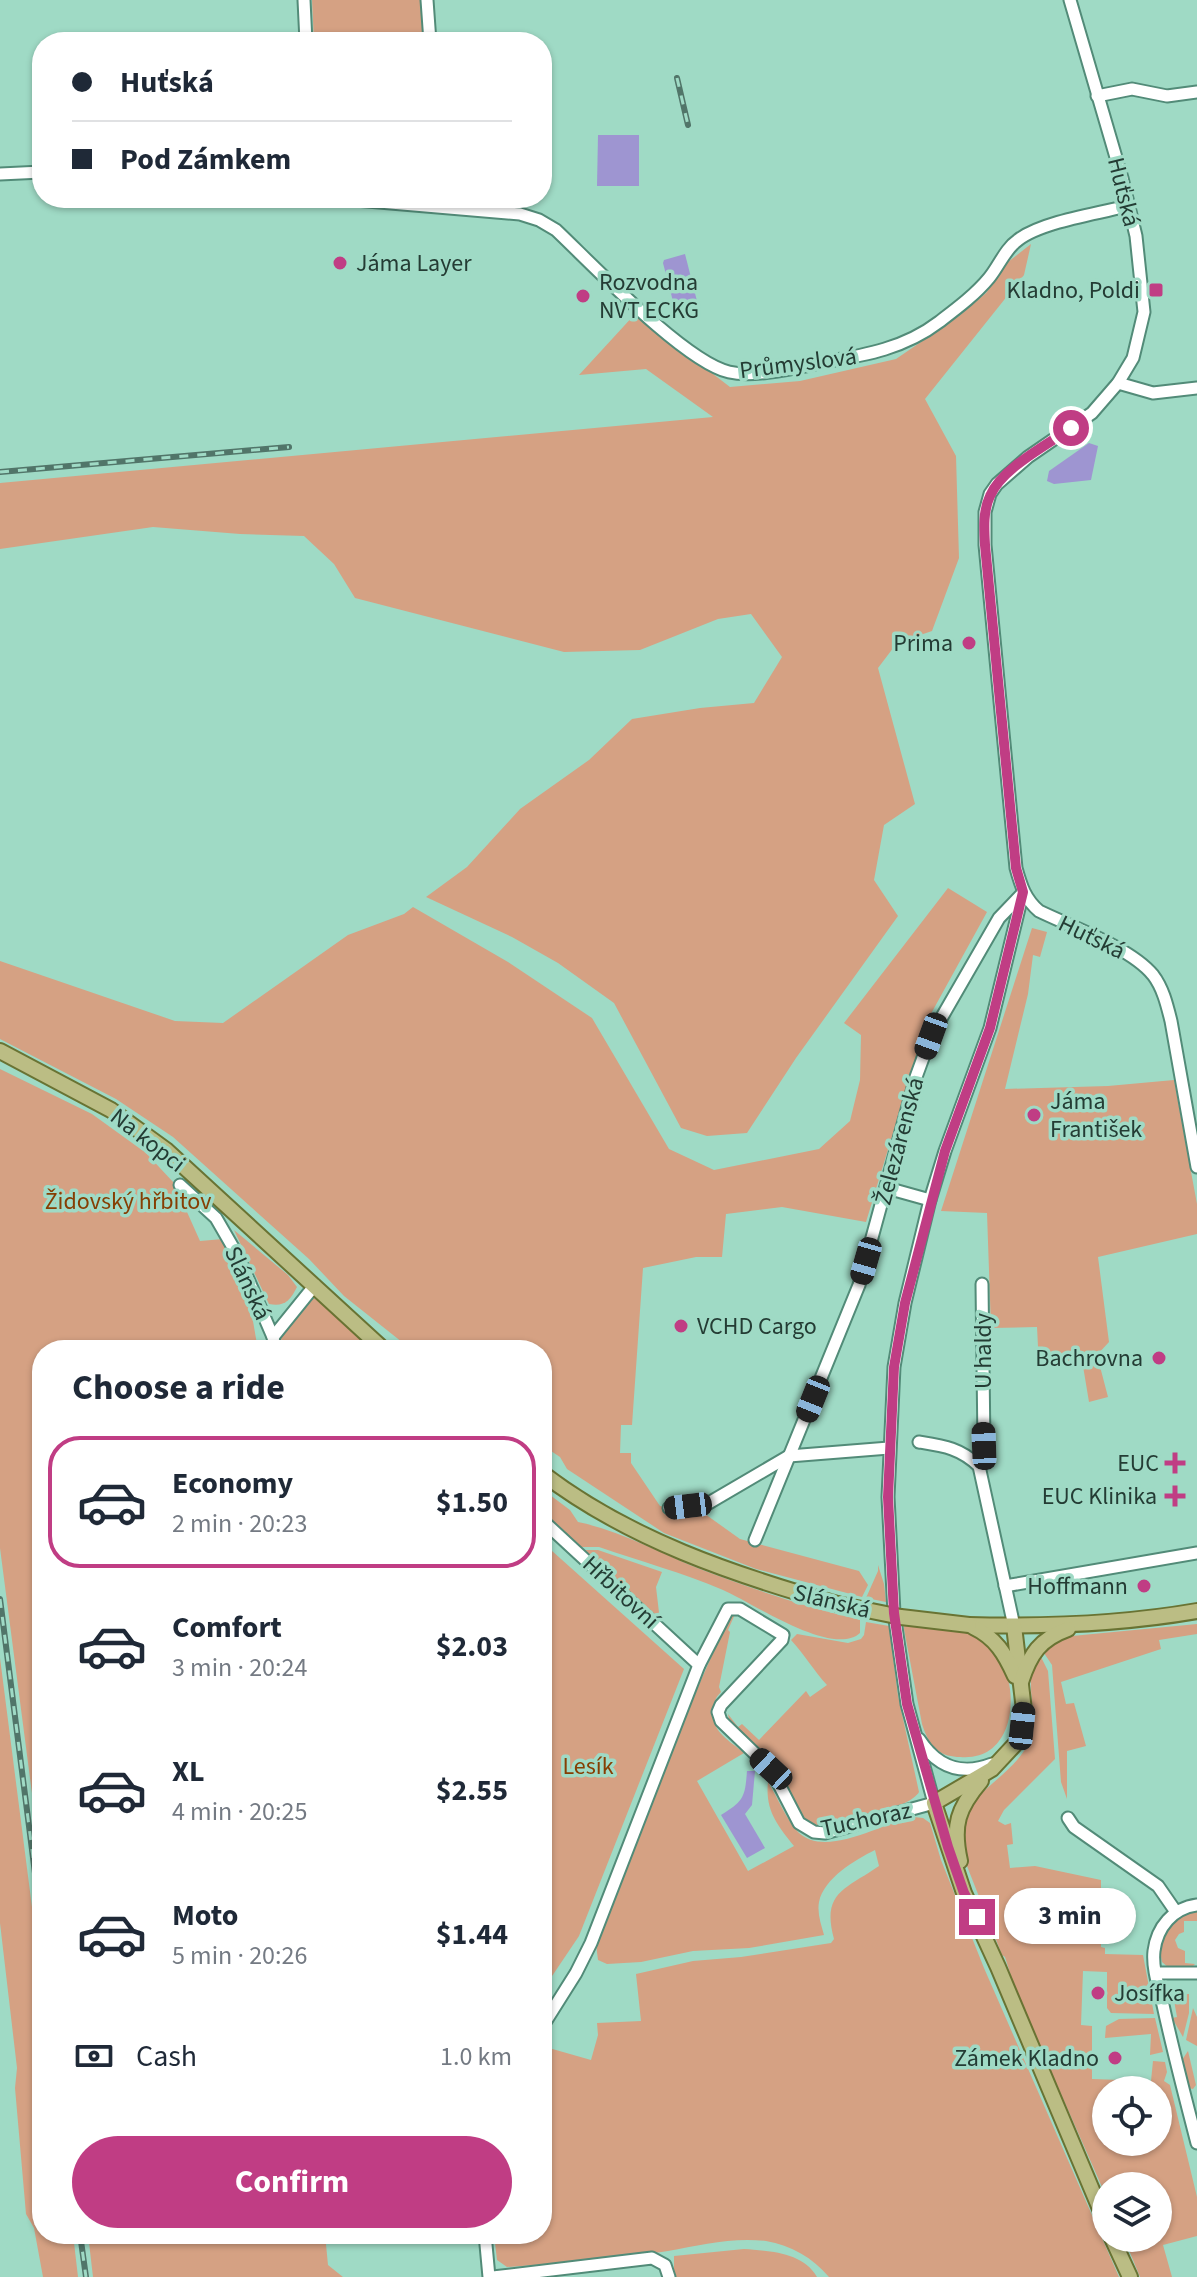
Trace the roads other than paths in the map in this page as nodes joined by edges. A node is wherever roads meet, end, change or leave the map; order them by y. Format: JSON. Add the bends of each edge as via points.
{"nodes":[{"id":1,"x":304,"y":0,"type":"edge"},
{"id":2,"x":427,"y":0,"type":"edge"},
{"id":3,"x":1070,"y":0,"type":"edge"},
{"id":4,"x":306,"y":32,"type":"edge"},
{"id":5,"x":429,"y":32,"type":"edge"},
{"id":6,"x":1197,"y":92,"type":"edge"},
{"id":7,"x":1097,"y":96,"type":"junction"},
{"id":8,"x":32,"y":172,"type":"edge"},
{"id":9,"x":0,"y":174,"type":"edge"},
{"id":10,"x":1128,"y":206,"type":"junction"},
{"id":11,"x":480,"y":208,"type":"edge"},
{"id":12,"x":1118,"y":383,"type":"junction"},
{"id":13,"x":1197,"y":388,"type":"edge"},
{"id":14,"x":1023,"y":892,"type":"junction"},
{"id":15,"x":0,"y":1051,"type":"edge"},
{"id":16,"x":1197,"y":1167,"type":"edge"},
{"id":17,"x":180,"y":1185,"type":"dead end"},
{"id":18,"x":887,"y":1188,"type":"junction"},
{"id":19,"x":930,"y":1200,"type":"junction"},
{"id":20,"x":982,"y":1284,"type":"dead end"},
{"id":21,"x":315,"y":1285,"type":"junction"},
{"id":22,"x":273,"y":1337,"type":"junction"},
{"id":23,"x":273,"y":1340,"type":"edge"},
{"id":24,"x":373,"y":1340,"type":"edge"},
{"id":25,"x":919,"y":1442,"type":"dead end"},
{"id":26,"x":889,"y":1448,"type":"junction"},
{"id":27,"x":789,"y":1456,"type":"junction"},
{"id":28,"x":979,"y":1466,"type":"junction"},
{"id":29,"x":552,"y":1479,"type":"edge"},
{"id":30,"x":669,"y":1508,"type":"dead end"},
{"id":31,"x":552,"y":1529,"type":"edge"},
{"id":32,"x":755,"y":1540,"type":"dead end"},
{"id":33,"x":1197,"y":1553,"type":"edge"},
{"id":34,"x":1005,"y":1586,"type":"junction"},
{"id":35,"x":1197,"y":1611,"type":"edge"},
{"id":36,"x":1080,"y":1624,"type":"junction"},
{"id":37,"x":969,"y":1625,"type":"junction"},
{"id":38,"x":1014,"y":1626,"type":"junction"},
{"id":39,"x":699,"y":1665,"type":"junction"},
{"id":40,"x":1019,"y":1686,"type":"junction"},
{"id":41,"x":912,"y":1726,"type":"junction"},
{"id":42,"x":998,"y":1764,"type":"junction"},
{"id":43,"x":934,"y":1803,"type":"junction"},
{"id":44,"x":1068,"y":1818,"type":"dead end"},
{"id":45,"x":1197,"y":1905,"type":"edge"},
{"id":46,"x":1176,"y":1912,"type":"junction"},
{"id":47,"x":977,"y":1917,"type":"junction"},
{"id":48,"x":1156,"y":1973,"type":"junction"},
{"id":49,"x":1197,"y":1973,"type":"edge"},
{"id":50,"x":552,"y":2011,"type":"edge"},
{"id":51,"x":1197,"y":2143,"type":"edge"},
{"id":52,"x":1092,"y":2190,"type":"edge"},
{"id":53,"x":486,"y":2244,"type":"edge"},
{"id":54,"x":1118,"y":2252,"type":"edge"},
{"id":55,"x":513,"y":2275,"type":"edge"},
{"id":56,"x":491,"y":2277,"type":"edge"},
{"id":57,"x":669,"y":2277,"type":"edge"},
{"id":58,"x":1130,"y":2277,"type":"edge"}],
"edges":[{"from":1,"to":4,"type":"street"},
{"from":2,"to":5,"type":"street"},
{"from":3,"to":7,"type":"street","name":"Huťská"},
{"from":6,"to":7,"type":"street","via":[[1167,96],[1132,89]]},
{"from":7,"to":10,"type":"street","name":"Huťská"},
{"from":8,"to":9,"type":"street"},
{"from":10,"to":11,"type":"street","name":"Průmyslová","via":[[1021,237],[974,294],[906,343],[860,356],[739,373],[716,367],[688,349],[545,222]]},
{"from":10,"to":12,"type":"street","name":"Huťská","via":[[1144,312],[1133,358]]},
{"from":12,"to":13,"type":"street","via":[[1153,393]]},
{"from":12,"to":14,"type":"street","name":"Huťská","via":[[1092,413],[1006,475],[990,494],[985,512],[1008,791]]},
{"from":14,"to":16,"type":"street","name":"Huťská","via":[[1039,911],[1131,956],[1155,977],[1171,1021]]},
{"from":14,"to":18,"type":"street","name":"Železárenská","via":[[999,918],[931,1036]]},
{"from":14,"to":19,"type":"street","via":[[990,1028]]},
{"from":15,"to":21,"type":"main road","name":"Na kopci","via":[[111,1110],[166,1150]]},
{"from":17,"to":22,"type":"street","name":"Slánská","via":[[216,1218]]},
{"from":18,"to":19,"type":"street"},
{"from":18,"to":27,"type":"street","name":"Železárenská","via":[[859,1285]]},
{"from":19,"to":26,"type":"street","via":[[894,1367]]},
{"from":20,"to":28,"type":"street","name":"U haldy","via":[[984,1446]]},
{"from":21,"to":22,"type":"street"},
{"from":21,"to":24,"type":"main road"},
{"from":22,"to":23,"type":"street","name":"Slánská"},
{"from":25,"to":28,"type":"street","via":[[950,1446]]},
{"from":26,"to":27,"type":"street"},
{"from":26,"to":41,"type":"street","via":[[892,1587]]},
{"from":27,"to":30,"type":"street","via":[[707,1504]]},
{"from":27,"to":32,"type":"street","name":"Železárenská"},
{"from":28,"to":34,"type":"street"},
{"from":29,"to":37,"type":"main road","name":"Slánská","bridge":true,"via":[[637,1532],[782,1588],[901,1617]]},
{"from":31,"to":39,"type":"street","name":"Hřbitovní"},
{"from":33,"to":34,"type":"street"},
{"from":34,"to":38,"type":"street"},
{"from":35,"to":36,"type":"main road","name":"Slánská"},
{"from":36,"to":38,"type":"main road","name":"Slánská"},
{"from":36,"to":40,"type":"main road","via":[[1050,1635],[1033,1653]]},
{"from":37,"to":38,"type":"main road","name":"Slánská"},
{"from":37,"to":40,"type":"main road","via":[[989,1634]]},
{"from":38,"to":40,"type":"main road"},
{"from":39,"to":43,"type":"street","name":"Tuchoraz","via":[[726,1611],[734,1607],[782,1633],[783,1639],[721,1705],[719,1718],[771,1769],[799,1823],[809,1830],[825,1833]]},
{"from":39,"to":50,"type":"street","via":[[591,1943]]},
{"from":40,"to":42,"type":"main road","via":[[1024,1710],[1018,1741]]},
{"from":41,"to":42,"type":"street","via":[[930,1754],[952,1768]]},
{"from":41,"to":43,"type":"street"},
{"from":42,"to":43,"type":"main road"},
{"from":42,"to":47,"type":"main road","via":[[964,1803],[956,1822],[958,1852]]},
{"from":43,"to":47,"type":"main road"},
{"from":44,"to":46,"type":"street","via":[[1158,1886]]},
{"from":45,"to":46,"type":"street"},
{"from":46,"to":48,"type":"street","via":[[1156,1942]]},
{"from":47,"to":52,"type":"main road"},
{"from":48,"to":49,"type":"street"},
{"from":48,"to":51,"type":"street"},
{"from":53,"to":56,"type":"street"},
{"from":54,"to":58,"type":"main road"},
{"from":55,"to":56,"type":"street"},
{"from":55,"to":57,"type":"street","via":[[652,2258],[665,2265]]}]}
